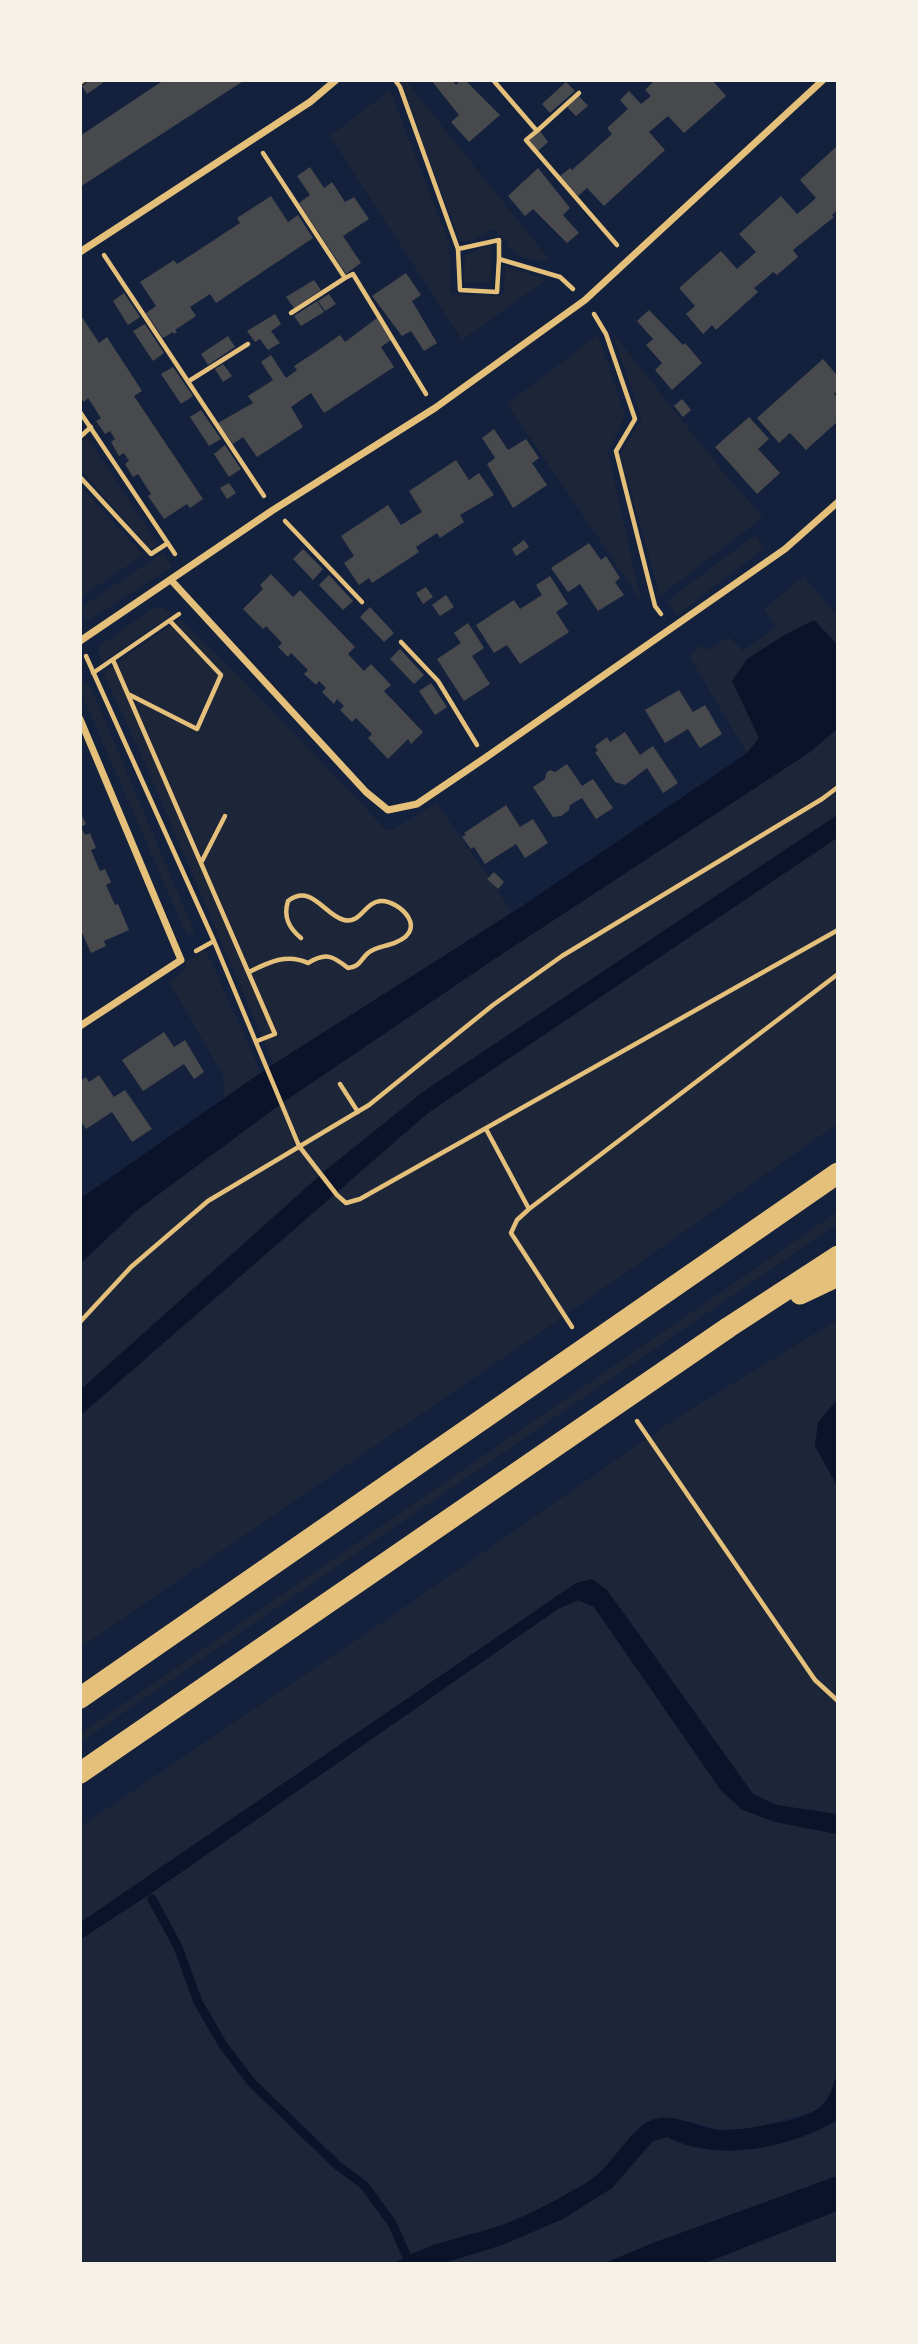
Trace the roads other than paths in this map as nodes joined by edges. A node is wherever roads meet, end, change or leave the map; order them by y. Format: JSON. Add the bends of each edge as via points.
{"nodes":[{"id":1,"x":336,"y":80,"type":"edge"},
{"id":2,"x":823,"y":80,"type":"edge"},
{"id":3,"x":80,"y":252,"type":"edge"},
{"id":4,"x":838,"y":502,"type":"edge"},
{"id":5,"x":172,"y":580,"type":"junction"},
{"id":6,"x":80,"y":644,"type":"edge"},
{"id":7,"x":80,"y":719,"type":"edge"},
{"id":8,"x":80,"y":1026,"type":"edge"},
{"id":9,"x":838,"y":1173,"type":"edge"},
{"id":10,"x":838,"y":1256,"type":"edge"},
{"id":11,"x":838,"y":1276,"type":"edge"},
{"id":12,"x":729,"y":1327,"type":"junction"},
{"id":13,"x":80,"y":1698,"type":"edge"},
{"id":14,"x":80,"y":1773,"type":"edge"}],
"edges":[{"from":1,"to":3,"type":"street","via":[[310,102]]},
{"from":2,"to":5,"type":"street","via":[[585,300],[435,408],[273,509]]},
{"from":4,"to":5,"type":"street","via":[[785,549],[485,758],[417,804],[388,810],[366,792]]},
{"from":5,"to":6,"type":"street"},
{"from":7,"to":8,"type":"street","via":[[181,960]]},
{"from":9,"to":13,"type":"highway"},
{"from":10,"to":12,"type":"highway"},
{"from":11,"to":12,"type":"highway"},
{"from":12,"to":14,"type":"highway"}]}
